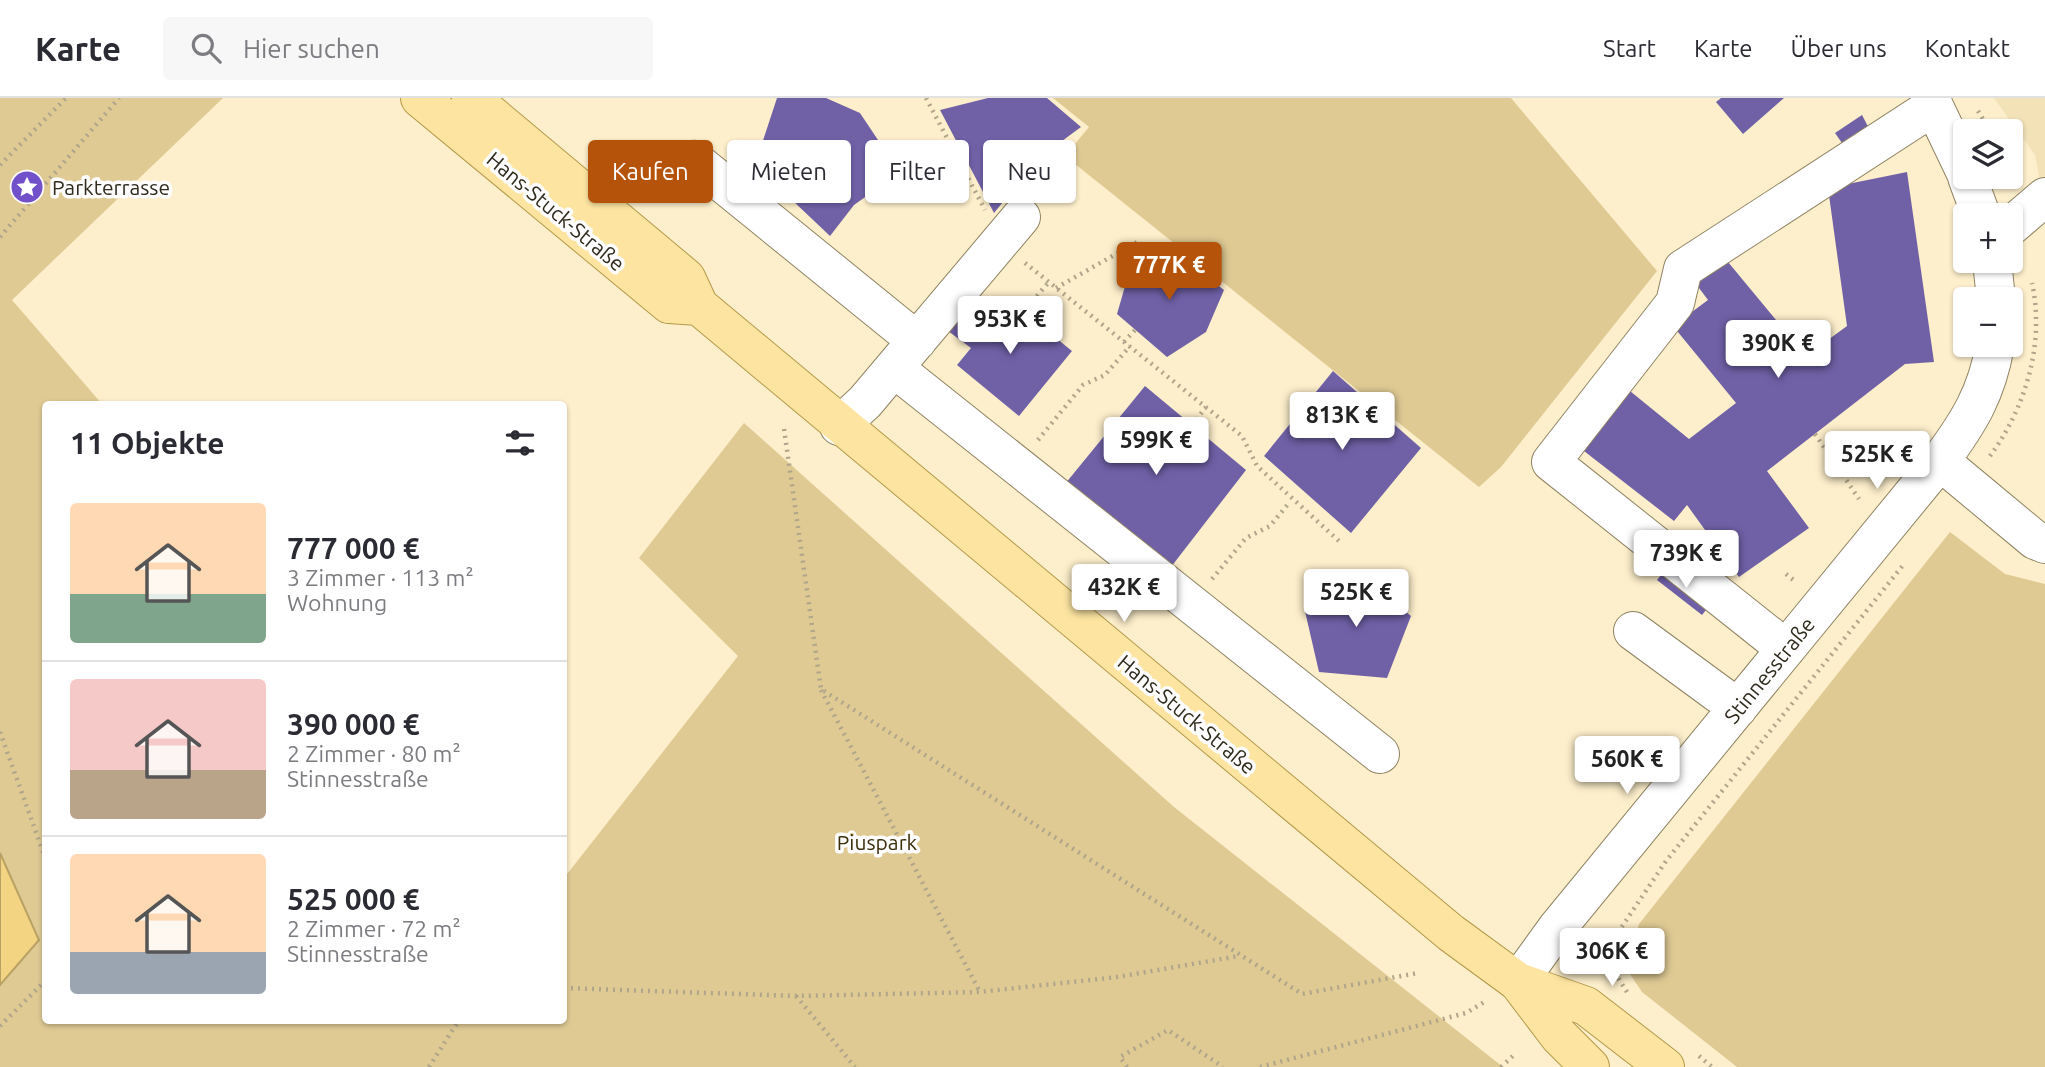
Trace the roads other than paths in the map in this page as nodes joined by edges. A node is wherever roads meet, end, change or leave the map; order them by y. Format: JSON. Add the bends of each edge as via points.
{"nodes":[{"id":1,"x":420,"y":98,"type":"edge"},
{"id":2,"x":471,"y":98,"type":"edge"},
{"id":3,"x":1932,"y":102,"type":"edge"},
{"id":4,"x":1953,"y":145,"type":"edge"},
{"id":5,"x":713,"y":178,"type":"edge"},
{"id":6,"x":2045,"y":197,"type":"edge"},
{"id":7,"x":2023,"y":216,"type":"edge"},
{"id":8,"x":1007,"y":234,"type":"road end"},
{"id":9,"x":699,"y":306,"type":"junction"},
{"id":10,"x":905,"y":355,"type":"junction"},
{"id":11,"x":1993,"y":357,"type":"edge"},
{"id":12,"x":839,"y":426,"type":"junction"},
{"id":13,"x":1940,"y":461,"type":"junction"},
{"id":14,"x":2045,"y":544,"type":"edge"},
{"id":15,"x":1633,"y":631,"type":"dead end"},
{"id":16,"x":1786,"y":649,"type":"junction"},
{"id":17,"x":1738,"y":708,"type":"junction"},
{"id":18,"x":1380,"y":754,"type":"dead end"},
{"id":19,"x":1518,"y":982,"type":"junction"},
{"id":20,"x":1590,"y":1067,"type":"edge"},
{"id":21,"x":1665,"y":1067,"type":"edge"}],
"edges":[{"from":1,"to":9,"type":"main road","name":"Hans-Stuck-Straße","via":[[669,304]]},
{"from":2,"to":9,"type":"main road","name":"Hans-Stuck-Straße","via":[[686,278]]},
{"from":3,"to":4,"type":"street"},
{"from":3,"to":16,"type":"street","via":[[1683,269],[1675,303],[1551,462]]},
{"from":5,"to":10,"type":"street"},
{"from":6,"to":7,"type":"street"},
{"from":8,"to":10,"type":"street"},
{"from":9,"to":12,"type":"main road","name":"Hans-Stuck-Straße"},
{"from":10,"to":12,"type":"street"},
{"from":10,"to":18,"type":"street","via":[[1018,465]]},
{"from":11,"to":13,"type":"street","name":"Stinnesstraße","via":[[1972,418]]},
{"from":12,"to":19,"type":"main road","name":"Hans-Stuck-Straße","via":[[1451,933]]},
{"from":13,"to":14,"type":"street"},
{"from":13,"to":16,"type":"street","name":"Stinnesstraße"},
{"from":15,"to":17,"type":"street"},
{"from":16,"to":17,"type":"street","name":"Stinnesstraße"},
{"from":17,"to":19,"type":"street","name":"Stinnesstraße"},
{"from":19,"to":20,"type":"main road","name":"Hans-Stuck-Straße","via":[[1559,1037]]},
{"from":19,"to":21,"type":"main road","name":"Hans-Stuck-Straße","via":[[1586,1006]]}]}
